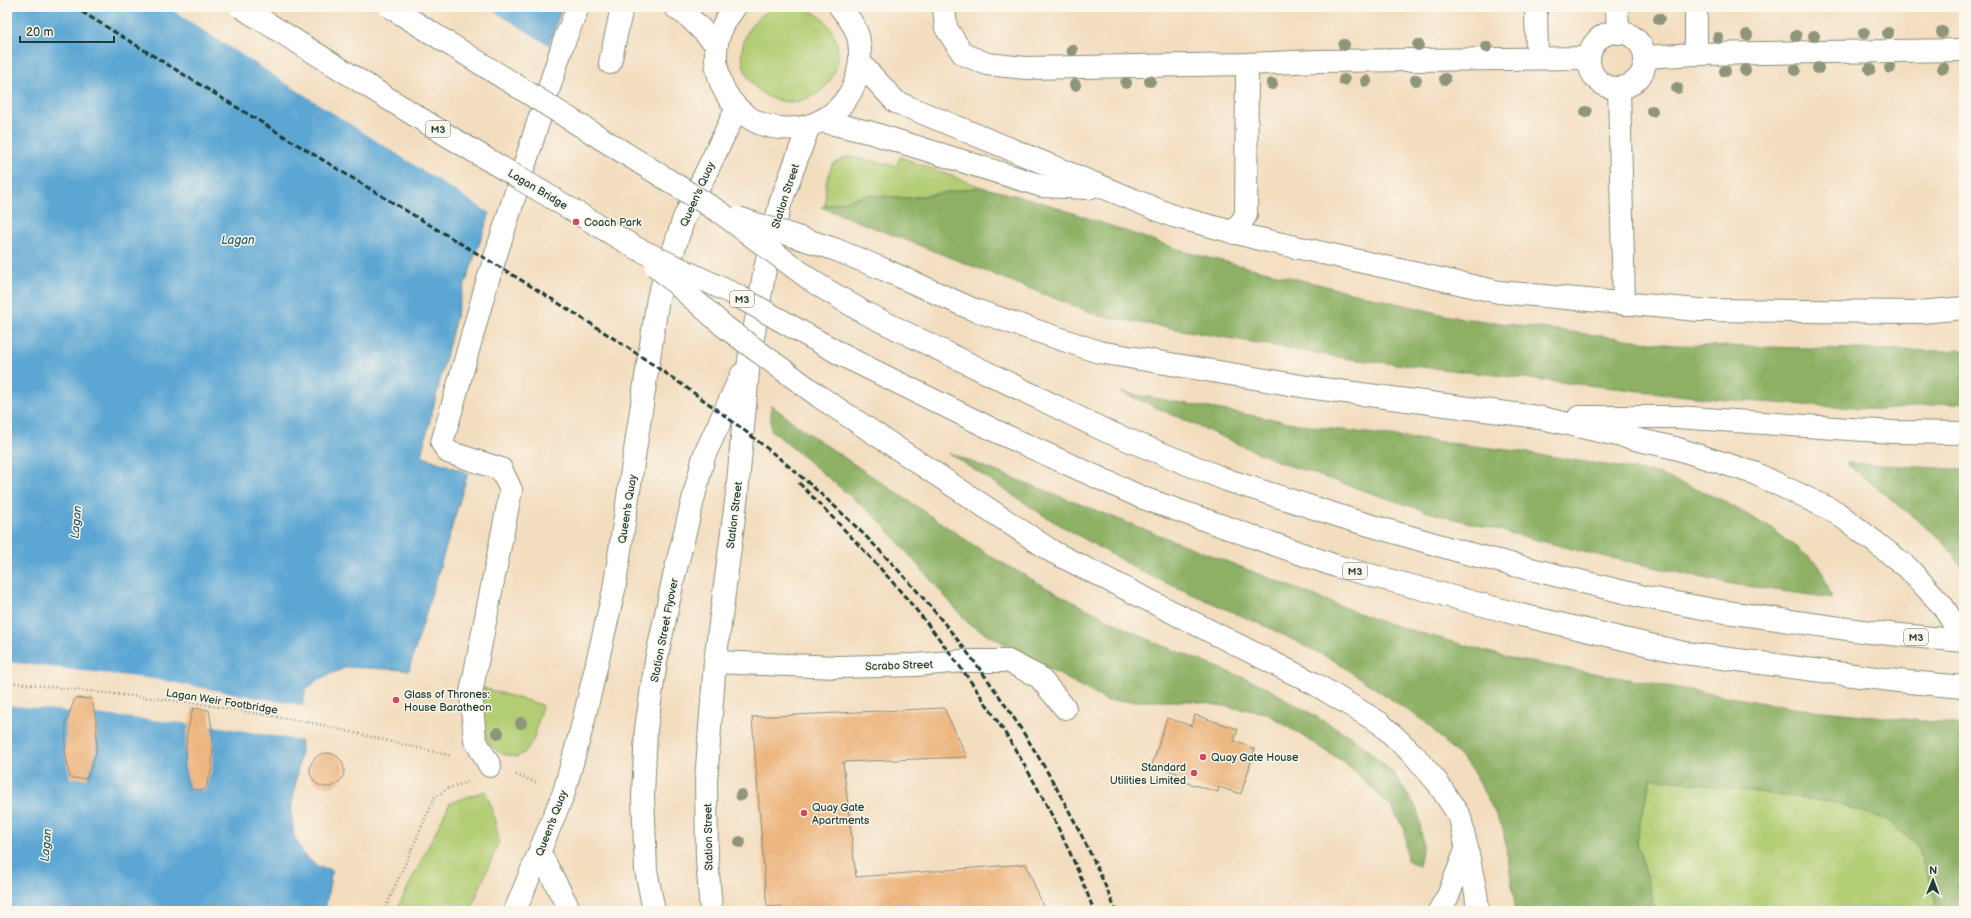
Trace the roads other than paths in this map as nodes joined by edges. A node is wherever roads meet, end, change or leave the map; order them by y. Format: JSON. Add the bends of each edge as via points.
{"nodes":[{"id":1,"x":241,"y":7,"type":"edge"},
{"id":2,"x":390,"y":7,"type":"edge"},
{"id":3,"x":578,"y":7,"type":"edge"},
{"id":4,"x":622,"y":7,"type":"edge"},
{"id":5,"x":675,"y":7,"type":"edge"},
{"id":6,"x":735,"y":7,"type":"edge"},
{"id":7,"x":944,"y":7,"type":"edge"},
{"id":8,"x":1536,"y":7,"type":"edge"},
{"id":9,"x":1617,"y":7,"type":"edge"},
{"id":10,"x":1696,"y":7,"type":"edge"},
{"id":11,"x":847,"y":11,"type":"edge"},
{"id":12,"x":1618,"y":32,"type":"junction"},
{"id":13,"x":716,"y":44,"type":"junction"},
{"id":14,"x":1964,"y":50,"type":"edge"},
{"id":15,"x":1696,"y":54,"type":"junction"},
{"id":16,"x":1645,"y":57,"type":"junction"},
{"id":17,"x":1537,"y":58,"type":"junction"},
{"id":18,"x":1589,"y":58,"type":"junction"},
{"id":19,"x":610,"y":63,"type":"dead end"},
{"id":20,"x":860,"y":63,"type":"junction"},
{"id":21,"x":1247,"y":64,"type":"junction"},
{"id":22,"x":1619,"y":88,"type":"junction"},
{"id":23,"x":737,"y":108,"type":"junction"},
{"id":24,"x":816,"y":124,"type":"junction"},
{"id":25,"x":1109,"y":189,"type":"junction"},
{"id":26,"x":721,"y":213,"type":"junction"},
{"id":27,"x":1234,"y":232,"type":"junction"},
{"id":28,"x":636,"y":248,"type":"junction"},
{"id":29,"x":1624,"y":304,"type":"junction"},
{"id":30,"x":1964,"y":308,"type":"edge"},
{"id":31,"x":749,"y":360,"type":"junction"},
{"id":32,"x":1537,"y":417,"type":"junction"},
{"id":33,"x":1964,"y":433,"type":"edge"},
{"id":34,"x":1964,"y":640,"type":"edge"},
{"id":35,"x":715,"y":662,"type":"junction"},
{"id":36,"x":1964,"y":687,"type":"edge"},
{"id":37,"x":1065,"y":708,"type":"dead end"},
{"id":38,"x":490,"y":766,"type":"road end"},
{"id":39,"x":1467,"y":848,"type":"junction"},
{"id":40,"x":540,"y":853,"type":"junction"},
{"id":41,"x":515,"y":911,"type":"edge"},
{"id":42,"x":570,"y":911,"type":"edge"},
{"id":43,"x":654,"y":911,"type":"edge"},
{"id":44,"x":711,"y":911,"type":"edge"},
{"id":45,"x":1439,"y":911,"type":"edge"},
{"id":46,"x":1478,"y":911,"type":"edge"}],
"edges":[{"from":1,"to":28,"type":"main road","name":"Lagan Bridge","number":"M3","bridge":true,"via":[[445,134]]},
{"from":2,"to":26,"type":"main road","number":"M3","bridge":true},
{"from":3,"to":38,"type":"main road","via":[[563,44],[486,286],[442,443],[448,452],[501,469],[511,490],[471,693],[475,740]]},
{"from":4,"to":19,"type":"main road"},
{"from":5,"to":13,"type":"main road"},
{"from":6,"to":13,"type":"main road","via":[[724,22]]},
{"from":7,"to":21,"type":"main road","via":[[946,28],[963,54],[988,64],[1026,68]]},
{"from":8,"to":17,"type":"main road"},
{"from":9,"to":12,"type":"main road"},
{"from":10,"to":15,"type":"main road"},
{"from":11,"to":20,"type":"main road","via":[[859,40]]},
{"from":12,"to":16,"type":"main road","via":[[1636,40]]},
{"from":12,"to":18,"type":"main road","via":[[1610,33],[1598,40],[1593,45]]},
{"from":13,"to":23,"type":"main road","via":[[716,67],[723,90]]},
{"from":14,"to":15,"type":"main road"},
{"from":15,"to":16,"type":"main road"},
{"from":16,"to":22,"type":"main road","via":[[1644,66],[1635,81]]},
{"from":17,"to":18,"type":"main road"},
{"from":17,"to":21,"type":"main road"},
{"from":18,"to":22,"type":"main road","via":[[1590,67],[1597,80]]},
{"from":20,"to":24,"type":"main road","via":[[857,81],[849,97],[837,111]]},
{"from":20,"to":25,"type":"main road","via":[[896,102],[1047,166]]},
{"from":21,"to":27,"type":"main road","via":[[1246,215]]},
{"from":22,"to":29,"type":"main road"},
{"from":23,"to":24,"type":"main road","via":[[752,120],[771,127],[790,129]]},
{"from":23,"to":40,"type":"main road","name":"Queen's Quay","via":[[684,218],[658,298],[614,590],[564,792]]},
{"from":24,"to":25,"type":"main road","via":[[872,133],[1042,186]]},
{"from":24,"to":31,"type":"main road","name":"Station Street","via":[[780,204],[765,269]]},
{"from":25,"to":27,"type":"main road","via":[[1173,216]]},
{"from":26,"to":32,"type":"main road","bridge":true,"via":[[834,249],[972,309],[1099,352],[1307,387]]},
{"from":26,"to":34,"type":"main road","number":"M3","bridge":true,"via":[[814,283],[865,313],[1106,431],[1227,480],[1337,516],[1462,552],[1644,597],[1719,611],[1869,632]]},
{"from":27,"to":29,"type":"main road","via":[[1499,292]]},
{"from":28,"to":36,"type":"main road","name":"Lagan Bridge","number":"M3","bridge":true,"via":[[736,295],[844,356],[1002,434],[1143,498],[1336,566],[1521,616],[1684,653]]},
{"from":28,"to":39,"type":"main road","bridge":true,"via":[[725,327],[820,396],[1053,552],[1316,684],[1380,723],[1414,755],[1437,782],[1460,818]]},
{"from":29,"to":30,"type":"main road","via":[[1698,310],[1854,312],[1921,312]]},
{"from":31,"to":35,"type":"main road","name":"Station Street","via":[[737,494]]},
{"from":31,"to":43,"type":"main road","name":"Station Street Flyover","via":[[704,456],[656,661],[646,729],[643,796],[646,870]]},
{"from":32,"to":33,"type":"main road","via":[[1677,417],[1893,432]]},
{"from":32,"to":34,"type":"main road","via":[[1675,448],[1754,473],[1836,512],[1907,567],[1942,605]]},
{"from":35,"to":37,"type":"main road","name":"Scrabo Street","via":[[837,667],[1008,661],[1039,677]]},
{"from":35,"to":44,"type":"main road","name":"Station Street","via":[[706,781]]},
{"from":39,"to":45,"type":"main road","via":[[1448,896]]},
{"from":39,"to":46,"type":"main road"},
{"from":40,"to":41,"type":"main road","name":"Queen's Quay"},
{"from":40,"to":42,"type":"main road"}]}
